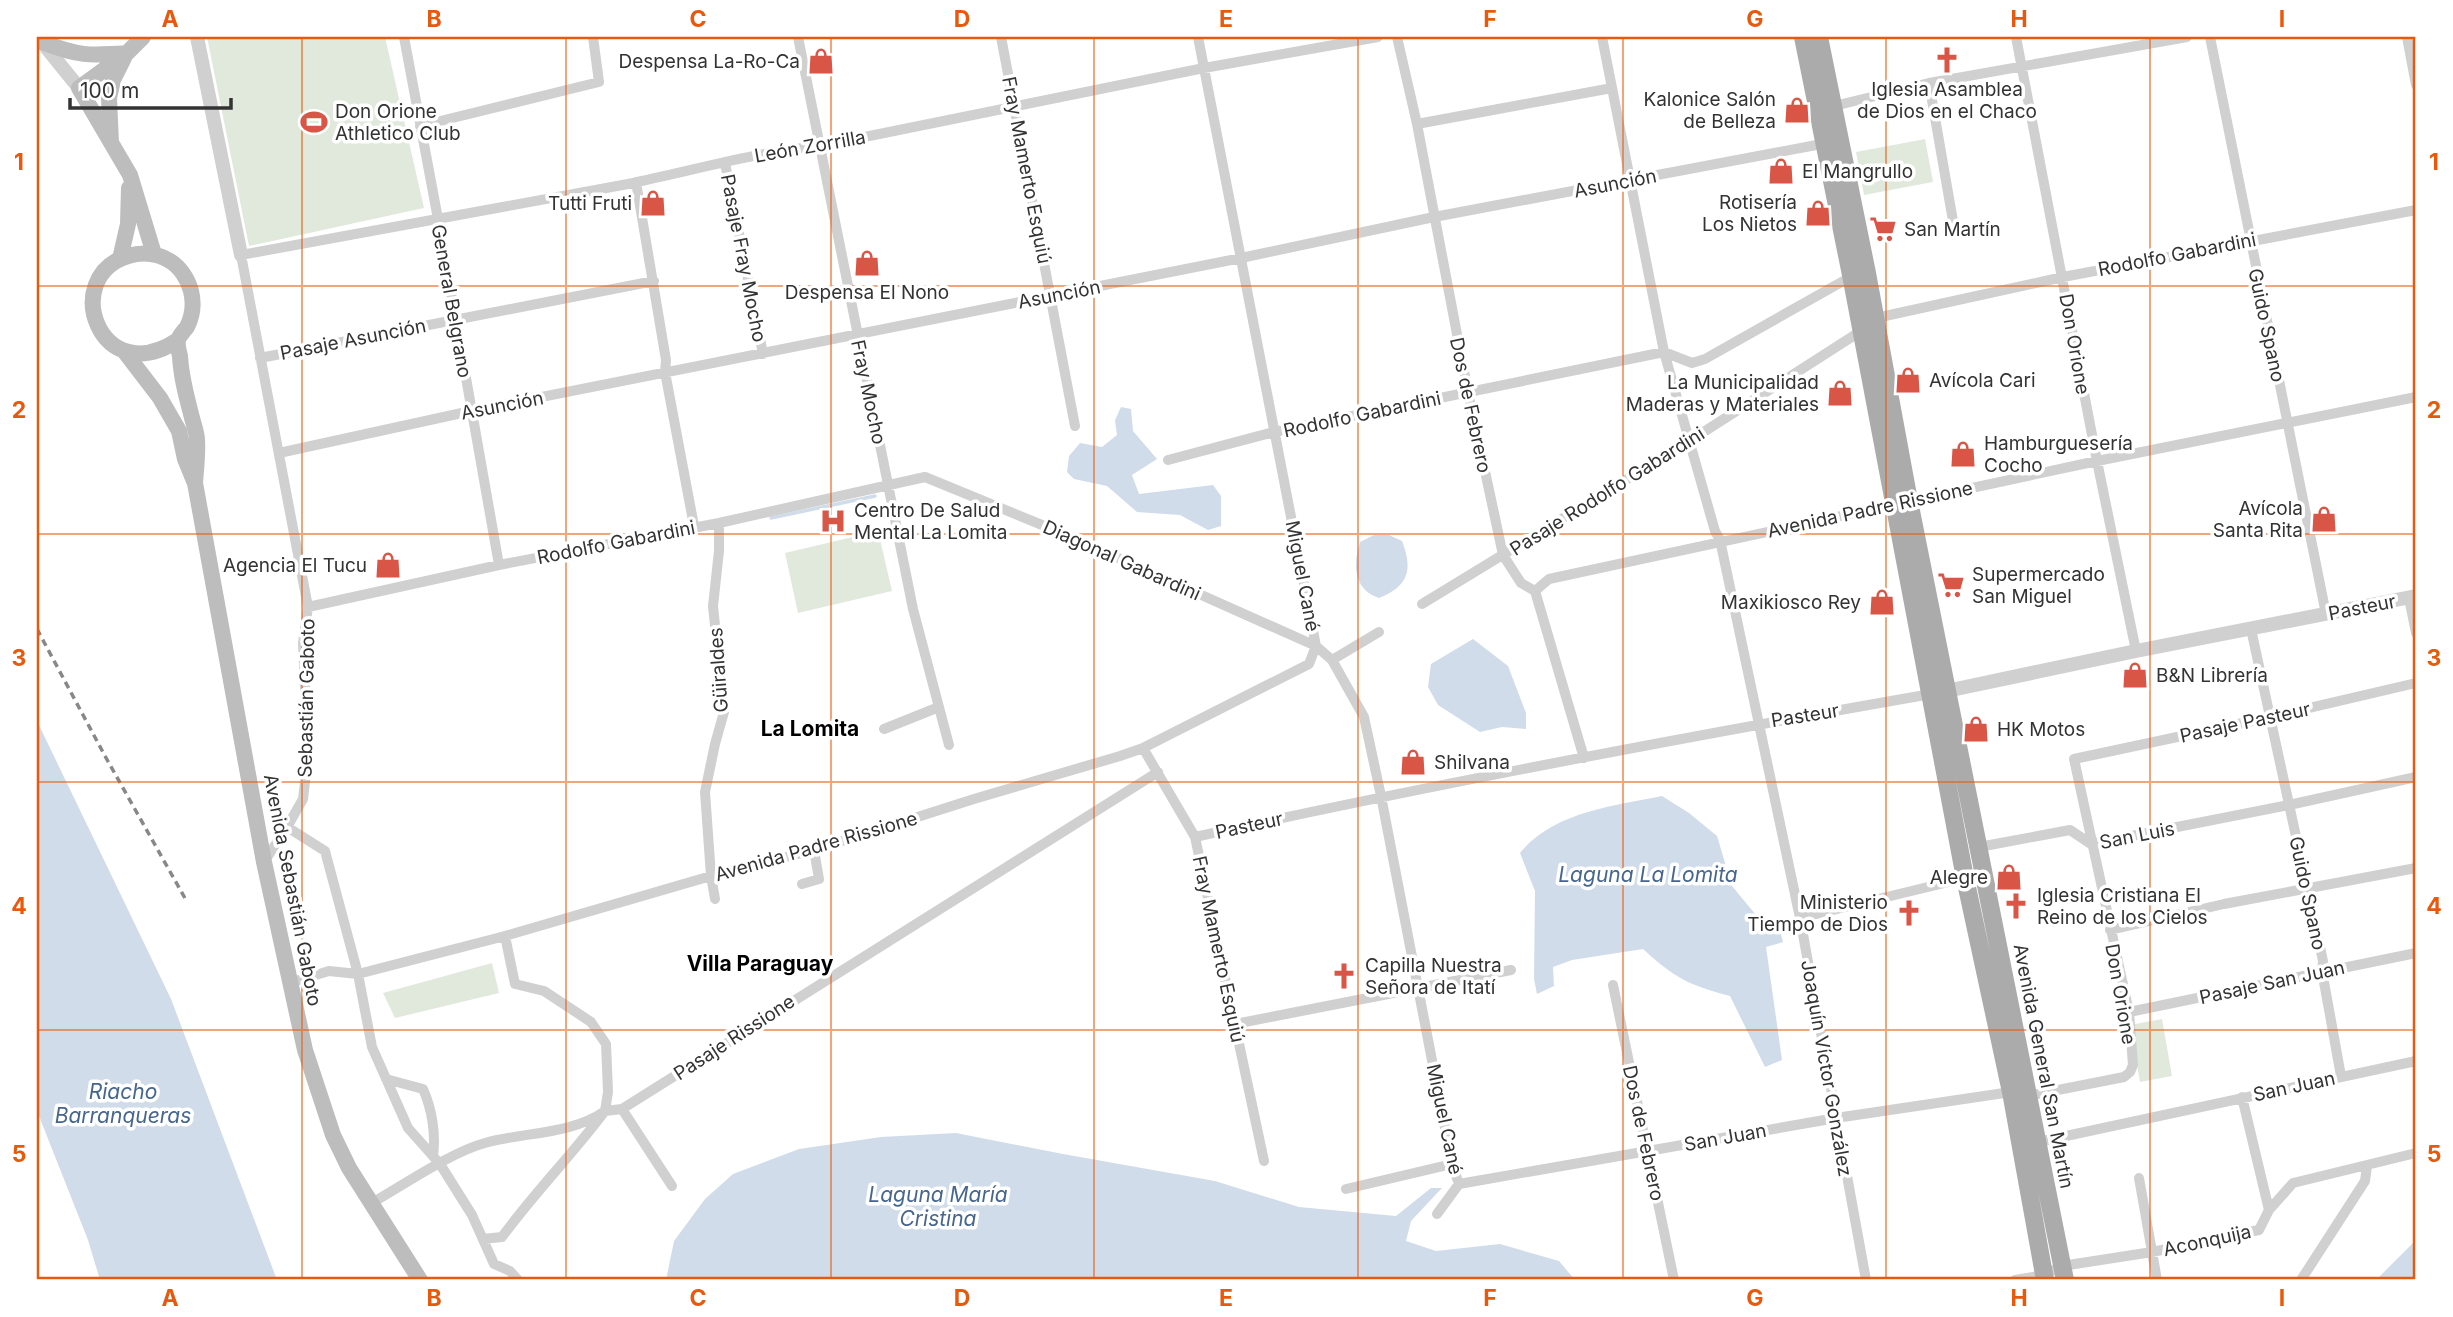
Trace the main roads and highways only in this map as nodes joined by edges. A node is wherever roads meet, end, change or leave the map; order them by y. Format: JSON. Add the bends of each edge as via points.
{"nodes":[{"id":1,"x":143,"y":37,"type":"edge"},
{"id":2,"x":1803,"y":37,"type":"edge"},
{"id":3,"x":1819,"y":37,"type":"edge"},
{"id":4,"x":40,"y":39,"type":"edge"},
{"id":5,"x":127,"y":54,"type":"junction"},
{"id":6,"x":1825,"y":108,"type":"junction"},
{"id":7,"x":111,"y":143,"type":"junction"},
{"id":8,"x":130,"y":175,"type":"junction"},
{"id":9,"x":154,"y":254,"type":"junction"},
{"id":10,"x":120,"y":259,"type":"junction"},
{"id":11,"x":1859,"y":274,"type":"junction"},
{"id":12,"x":178,"y":340,"type":"junction"},
{"id":13,"x":124,"y":351,"type":"junction"},
{"id":14,"x":195,"y":483,"type":"junction"},
{"id":15,"x":1902,"y":502,"type":"junction"},
{"id":16,"x":1940,"y":693,"type":"junction"},
{"id":17,"x":2020,"y":1094,"type":"junction"},
{"id":18,"x":2064,"y":1273,"type":"edge"},
{"id":19,"x":2044,"y":1278,"type":"edge"},
{"id":20,"x":420,"y":1280,"type":"edge"}],
"edges":[{"from":1,"to":5,"type":"main road"},
{"from":2,"to":6,"type":"main road","name":"Avenida General San Martín"},
{"from":3,"to":6,"type":"main road","name":"Avenida General San Martín"},
{"from":4,"to":5,"type":"main road","via":[[88,56]]},
{"from":5,"to":7,"type":"main road","via":[[109,98]]},
{"from":5,"to":7,"type":"main road","via":[[79,89]]},
{"from":6,"to":11,"type":"main road","name":"Avenida General San Martín"},
{"from":7,"to":8,"type":"main road"},
{"from":8,"to":9,"type":"main road"},
{"from":8,"to":10,"type":"main road","via":[[128,223]]},
{"from":9,"to":10,"type":"main road"},
{"from":9,"to":12,"type":"main road","name":"Avenida Sebastián Gaboto","via":[[184,274],[191,290],[193,308]]},
{"from":10,"to":13,"type":"main road","name":"Avenida Sebastián Gaboto","via":[[97,282],[93,312],[105,338]]},
{"from":11,"to":15,"type":"main road","name":"Avenida General San Martín","via":[[1861,331]]},
{"from":11,"to":15,"type":"main road","name":"Avenida General San Martín","via":[[1876,318]]},
{"from":12,"to":13,"type":"main road","via":[[162,351],[143,355]]},
{"from":12,"to":14,"type":"main road","name":"Avenida Sebastián Gaboto","via":[[181,379],[197,439]]},
{"from":13,"to":14,"type":"main road","name":"Avenida Sebastián Gaboto","via":[[179,431]]},
{"from":14,"to":20,"type":"main road","name":"Avenida Sebastián Gaboto","via":[[264,862],[305,1050],[349,1168]]},
{"from":15,"to":16,"type":"main road","name":"Avenida General San Martín"},
{"from":16,"to":17,"type":"main road","name":"Avenida General San Martín","via":[[1979,847]]},
{"from":16,"to":17,"type":"main road","name":"Avenida General San Martín","via":[[1965,878]]},
{"from":17,"to":18,"type":"main road","name":"Avenida General San Martín","via":[[2038,1142]]},
{"from":17,"to":19,"type":"main road","name":"Avenida General San Martín","via":[[2025,1168]]}]}
